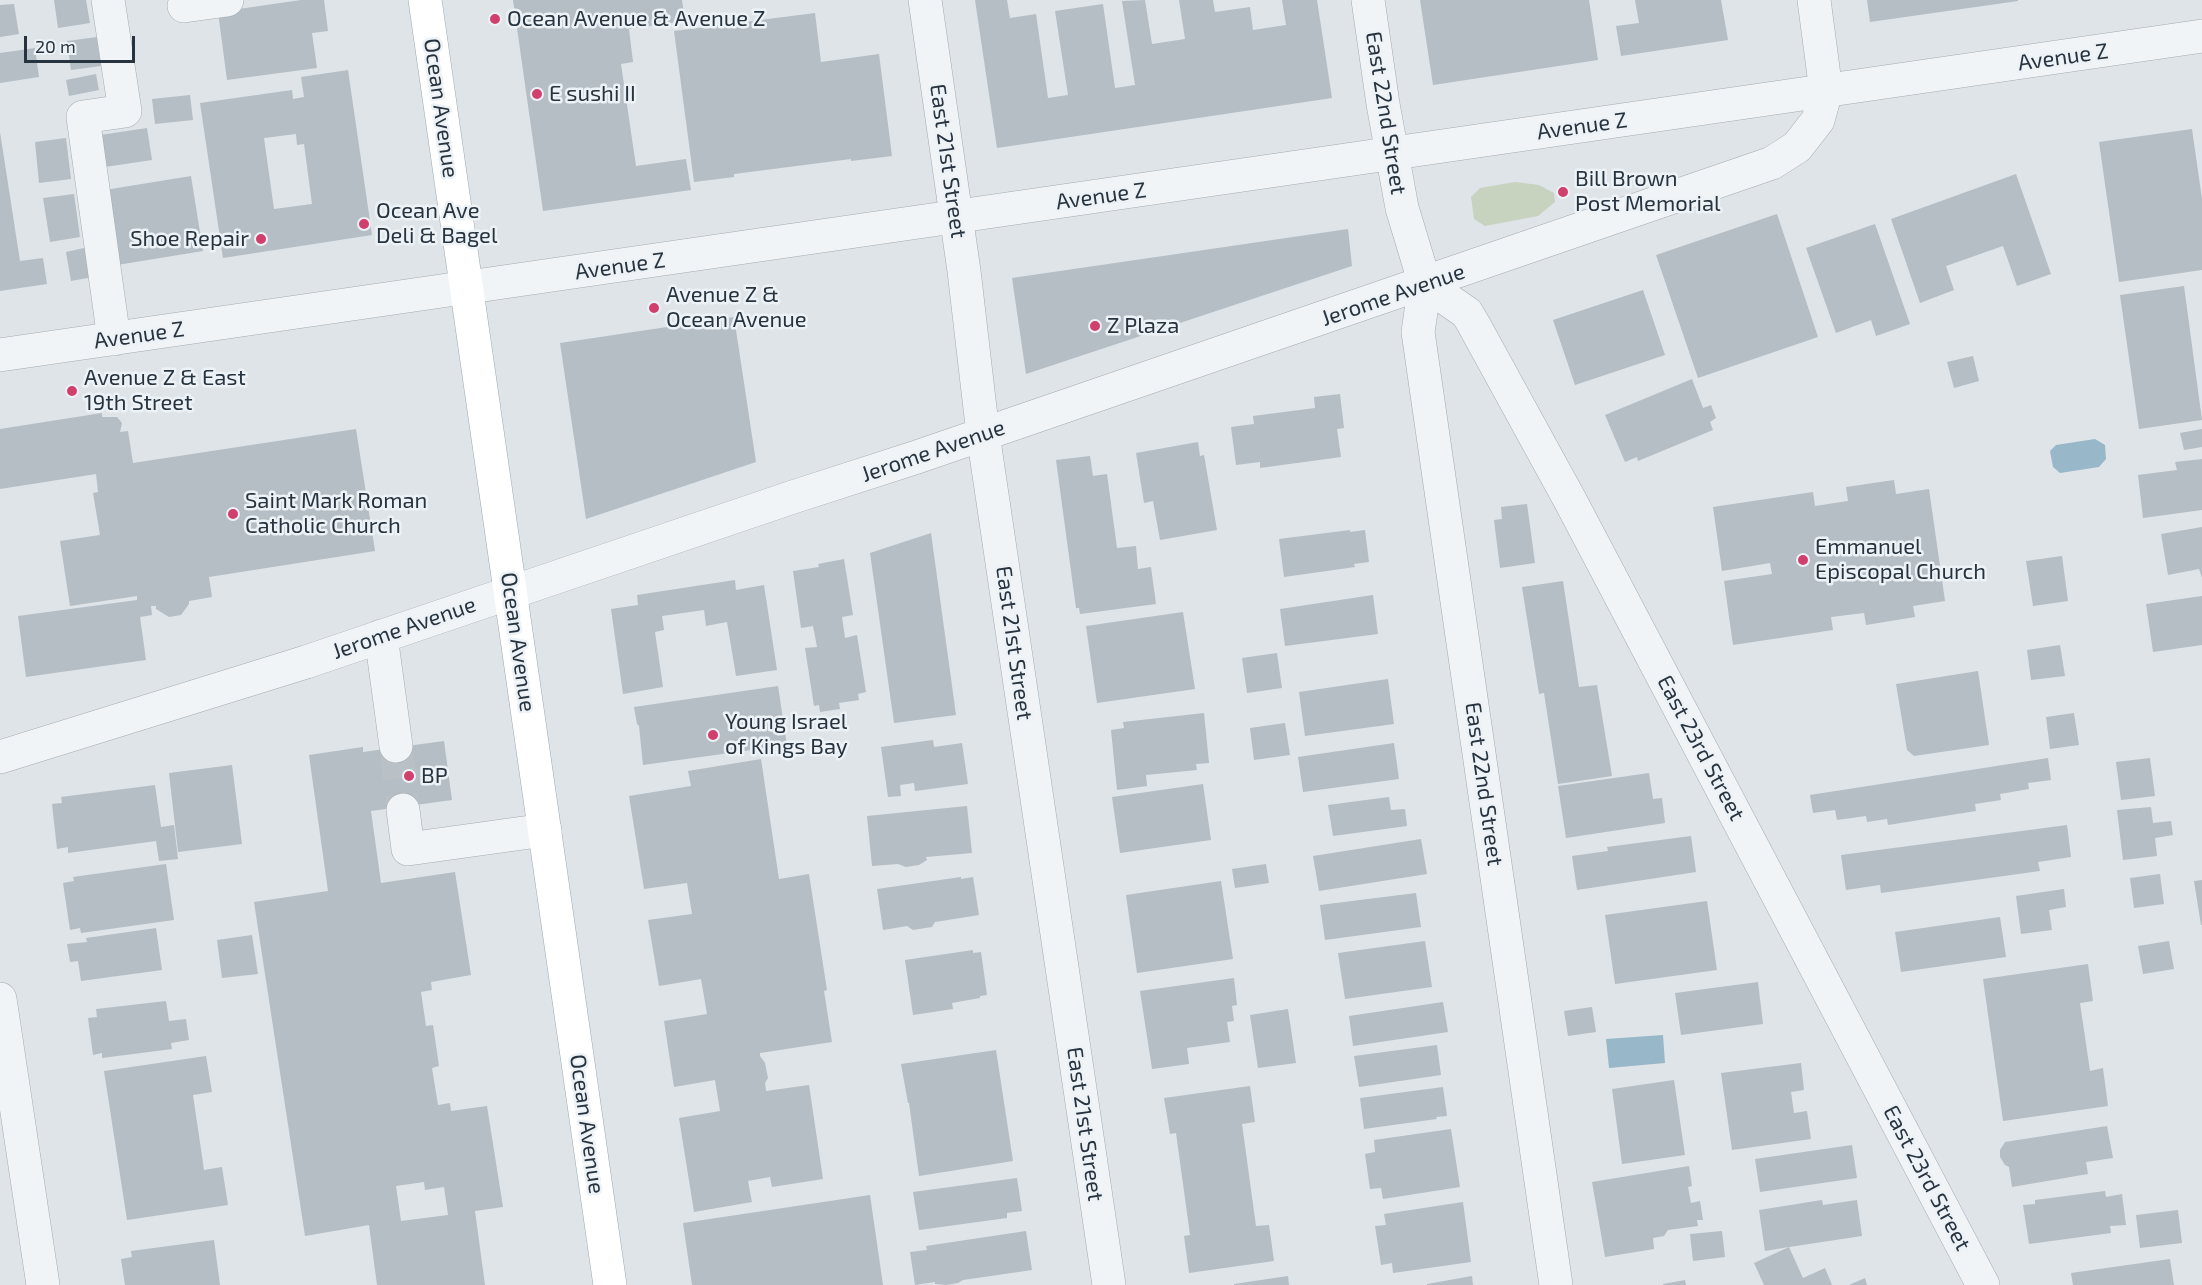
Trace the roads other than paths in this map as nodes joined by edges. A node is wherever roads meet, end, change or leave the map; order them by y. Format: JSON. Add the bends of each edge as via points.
{"nodes":[{"id":1,"x":108,"y":0,"type":"edge"},
{"id":2,"x":227,"y":0,"type":"edge"},
{"id":3,"x":425,"y":0,"type":"edge"},
{"id":4,"x":925,"y":0,"type":"edge"},
{"id":5,"x":1368,"y":0,"type":"edge"},
{"id":6,"x":1814,"y":0,"type":"edge"},
{"id":7,"x":184,"y":6,"type":"dead end"},
{"id":8,"x":2202,"y":36,"type":"edge"},
{"id":9,"x":1827,"y":91,"type":"junction"},
{"id":10,"x":1392,"y":153,"type":"junction"},
{"id":11,"x":955,"y":216,"type":"junction"},
{"id":12,"x":1425,"y":284,"type":"junction"},
{"id":13,"x":467,"y":288,"type":"junction"},
{"id":14,"x":114,"y":339,"type":"junction"},
{"id":15,"x":0,"y":355,"type":"edge"},
{"id":16,"x":983,"y":434,"type":"junction"},
{"id":17,"x":511,"y":591,"type":"junction"},
{"id":18,"x":381,"y":636,"type":"junction"},
{"id":19,"x":396,"y":746,"type":"tunnel mouth"},
{"id":20,"x":0,"y":757,"type":"edge"},
{"id":21,"x":403,"y":810,"type":"tunnel mouth"},
{"id":22,"x":545,"y":830,"type":"junction"},
{"id":23,"x":0,"y":999,"type":"edge"},
{"id":24,"x":43,"y":1285,"type":"edge"},
{"id":25,"x":610,"y":1285,"type":"edge"},
{"id":26,"x":1109,"y":1285,"type":"edge"},
{"id":27,"x":1556,"y":1285,"type":"edge"},
{"id":28,"x":1983,"y":1285,"type":"edge"}],
"edges":[{"from":1,"to":14,"type":"street","via":[[125,111],[83,117]]},
{"from":2,"to":7,"type":"street"},
{"from":3,"to":13,"type":"main road","name":"Ocean Avenue"},
{"from":4,"to":11,"type":"street","name":"East 21st Street"},
{"from":5,"to":10,"type":"street","name":"East 22nd Street"},
{"from":6,"to":9,"type":"street"},
{"from":8,"to":9,"type":"street","name":"Avenue Z"},
{"from":9,"to":10,"type":"street","name":"Avenue Z"},
{"from":9,"to":12,"type":"street","name":"Jerome Avenue","via":[[1818,120],[1797,147],[1772,163]]},
{"from":10,"to":11,"type":"street","name":"Avenue Z"},
{"from":10,"to":12,"type":"street","name":"East 22nd Street","via":[[1407,225]]},
{"from":11,"to":13,"type":"street","name":"Avenue Z"},
{"from":11,"to":16,"type":"street","name":"East 21st Street"},
{"from":12,"to":16,"type":"street","name":"Jerome Avenue"},
{"from":12,"to":27,"type":"street","name":"East 22nd Street","via":[[1418,332]]},
{"from":12,"to":28,"type":"street","name":"East 23rd Street","via":[[1467,313],[1571,502]]},
{"from":13,"to":14,"type":"street","name":"Avenue Z"},
{"from":13,"to":17,"type":"main road","name":"Ocean Avenue"},
{"from":14,"to":15,"type":"street","name":"Avenue Z"},
{"from":16,"to":17,"type":"street","name":"Jerome Avenue"},
{"from":16,"to":26,"type":"street","name":"East 21st Street"},
{"from":17,"to":18,"type":"street","name":"Jerome Avenue"},
{"from":17,"to":22,"type":"main road","name":"Ocean Avenue"},
{"from":18,"to":19,"type":"street"},
{"from":18,"to":20,"type":"street","name":"Jerome Avenue"},
{"from":21,"to":22,"type":"street","via":[[408,849]]},
{"from":22,"to":25,"type":"main road","name":"Ocean Avenue"},
{"from":23,"to":24,"type":"street"}]}
